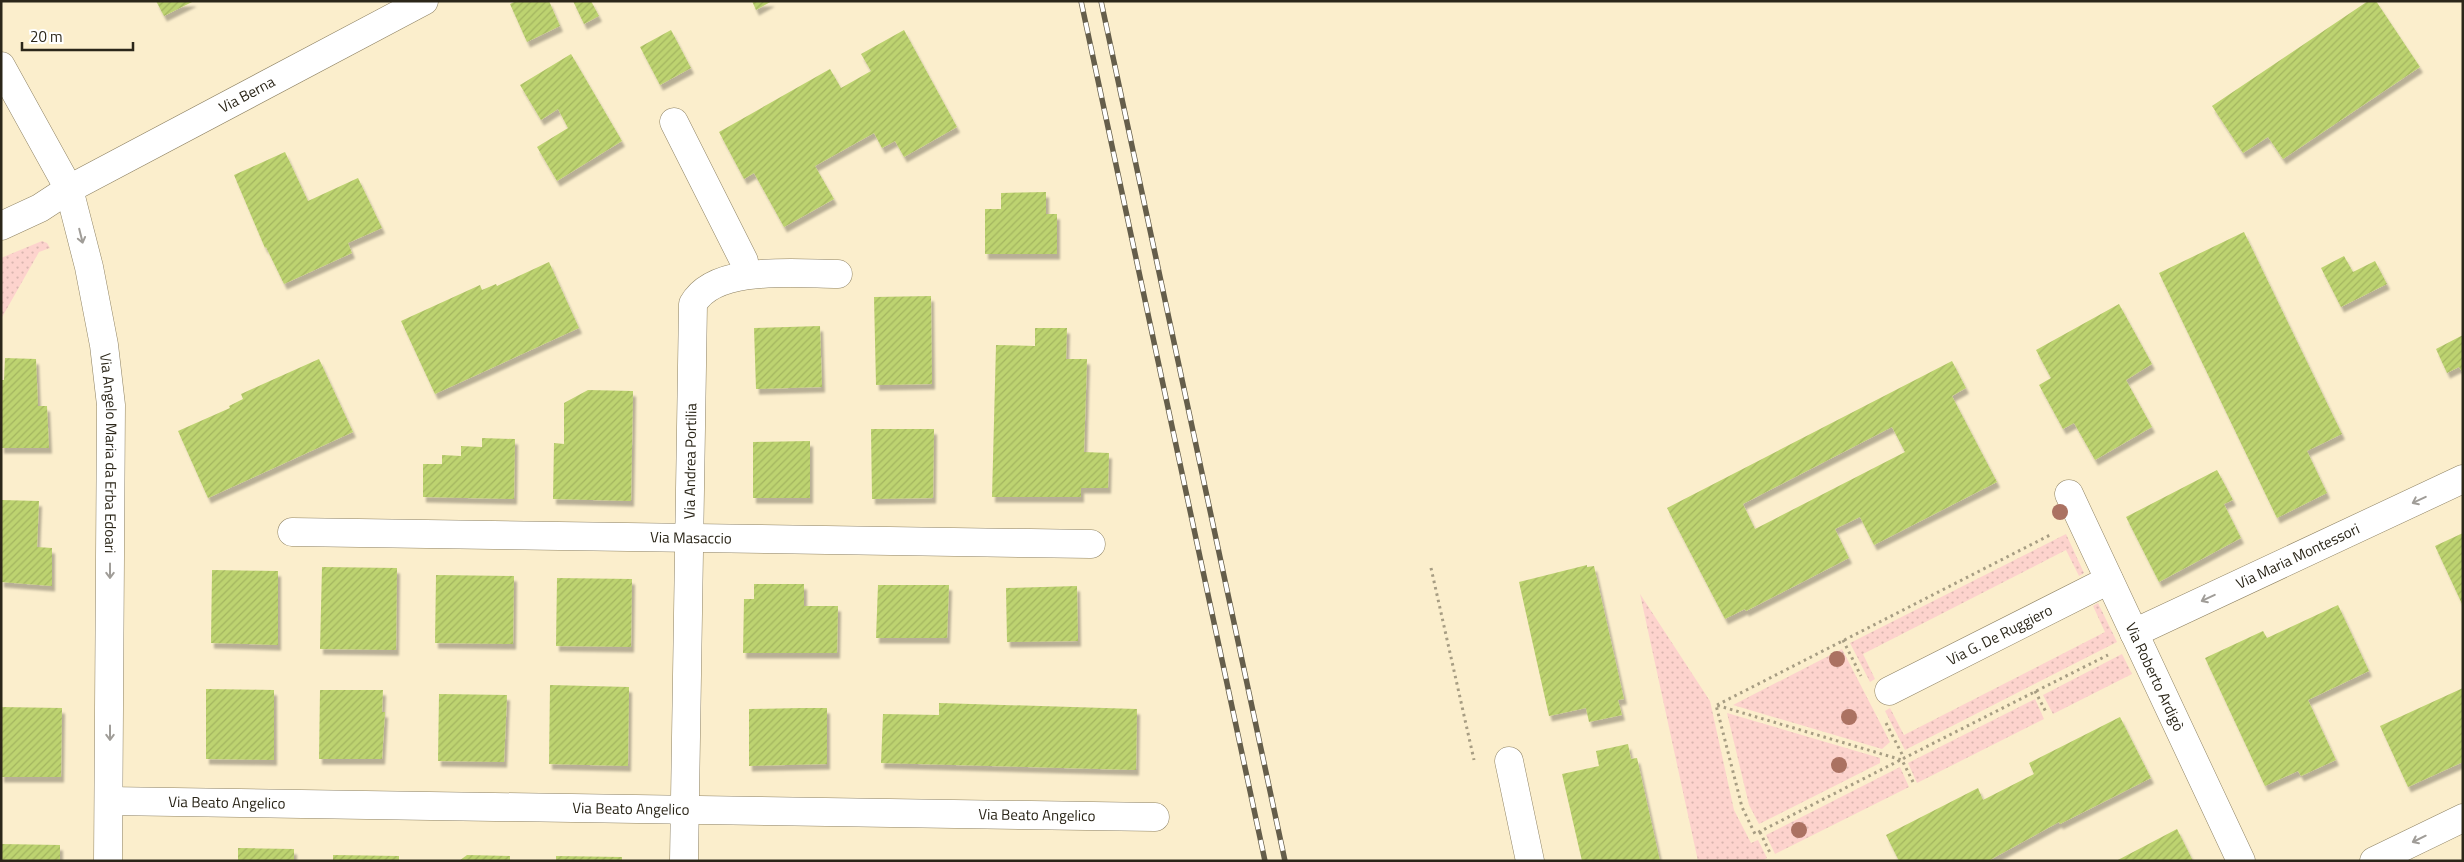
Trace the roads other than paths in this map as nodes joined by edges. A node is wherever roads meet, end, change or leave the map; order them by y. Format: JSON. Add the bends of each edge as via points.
{"nodes":[{"id":1,"x":424,"y":1,"type":"edge"},
{"id":2,"x":1,"y":66,"type":"edge"},
{"id":3,"x":674,"y":122,"type":"dead end"},
{"id":4,"x":69,"y":189,"type":"junction"},
{"id":5,"x":1,"y":226,"type":"edge"},
{"id":6,"x":838,"y":274,"type":"dead end"},
{"id":7,"x":745,"y":275,"type":"junction"},
{"id":8,"x":2463,"y":479,"type":"edge"},
{"id":9,"x":2069,"y":494,"type":"dead end"},
{"id":10,"x":292,"y":532,"type":"dead end"},
{"id":11,"x":689,"y":538,"type":"junction"},
{"id":12,"x":1091,"y":544,"type":"dead end"},
{"id":13,"x":2109,"y":580,"type":"junction"},
{"id":14,"x":2136,"y":636,"type":"junction"},
{"id":15,"x":1889,"y":691,"type":"dead end"},
{"id":16,"x":1509,"y":761,"type":"dead end"},
{"id":17,"x":109,"y":802,"type":"junction"},
{"id":18,"x":685,"y":810,"type":"junction"},
{"id":19,"x":1155,"y":817,"type":"dead end"},
{"id":20,"x":2463,"y":818,"type":"edge"},
{"id":21,"x":108,"y":861,"type":"edge"},
{"id":22,"x":684,"y":861,"type":"edge"},
{"id":23,"x":1530,"y":861,"type":"edge"},
{"id":24,"x":2241,"y":861,"type":"edge"},
{"id":25,"x":2374,"y":861,"type":"edge"}],
"edges":[{"from":1,"to":4,"type":"street","name":"Via Berna"},
{"from":2,"to":4,"type":"street","name":"Via Angelo Maria da Erba Edoari"},
{"from":3,"to":7,"type":"street","via":[[744,261]]},
{"from":4,"to":5,"type":"street","name":"Via Berna","via":[[40,208]]},
{"from":4,"to":17,"type":"street","name":"Via Angelo Maria da Erba Edoari","one_way":true,"via":[[89,267],[111,405]]},
{"from":6,"to":7,"type":"street","name":"Via Andrea Portilia"},
{"from":7,"to":11,"type":"street","name":"Via Andrea Portilia","via":[[704,292],[693,304]]},
{"from":8,"to":14,"type":"street","name":"Via Maria Montessori","one_way":true},
{"from":9,"to":13,"type":"street","name":"Via Roberto Ardigò"},
{"from":10,"to":11,"type":"street","name":"Via Masaccio"},
{"from":11,"to":12,"type":"street","name":"Via Masaccio"},
{"from":11,"to":18,"type":"street","name":"Via Andrea Portilia"},
{"from":13,"to":14,"type":"street","name":"Via Roberto Ardigò"},
{"from":13,"to":15,"type":"street","name":"Via G. De Ruggiero"},
{"from":14,"to":24,"type":"street","name":"Via Roberto Ardigò"},
{"from":16,"to":23,"type":"street"},
{"from":17,"to":18,"type":"street","name":"Via Beato Angelico"},
{"from":17,"to":21,"type":"street","name":"Via Angelo Maria da Erba Edoari"},
{"from":18,"to":19,"type":"street","name":"Via Beato Angelico"},
{"from":18,"to":22,"type":"street","name":"Via Andrea Portilia"},
{"from":20,"to":25,"type":"street","one_way":true}]}
